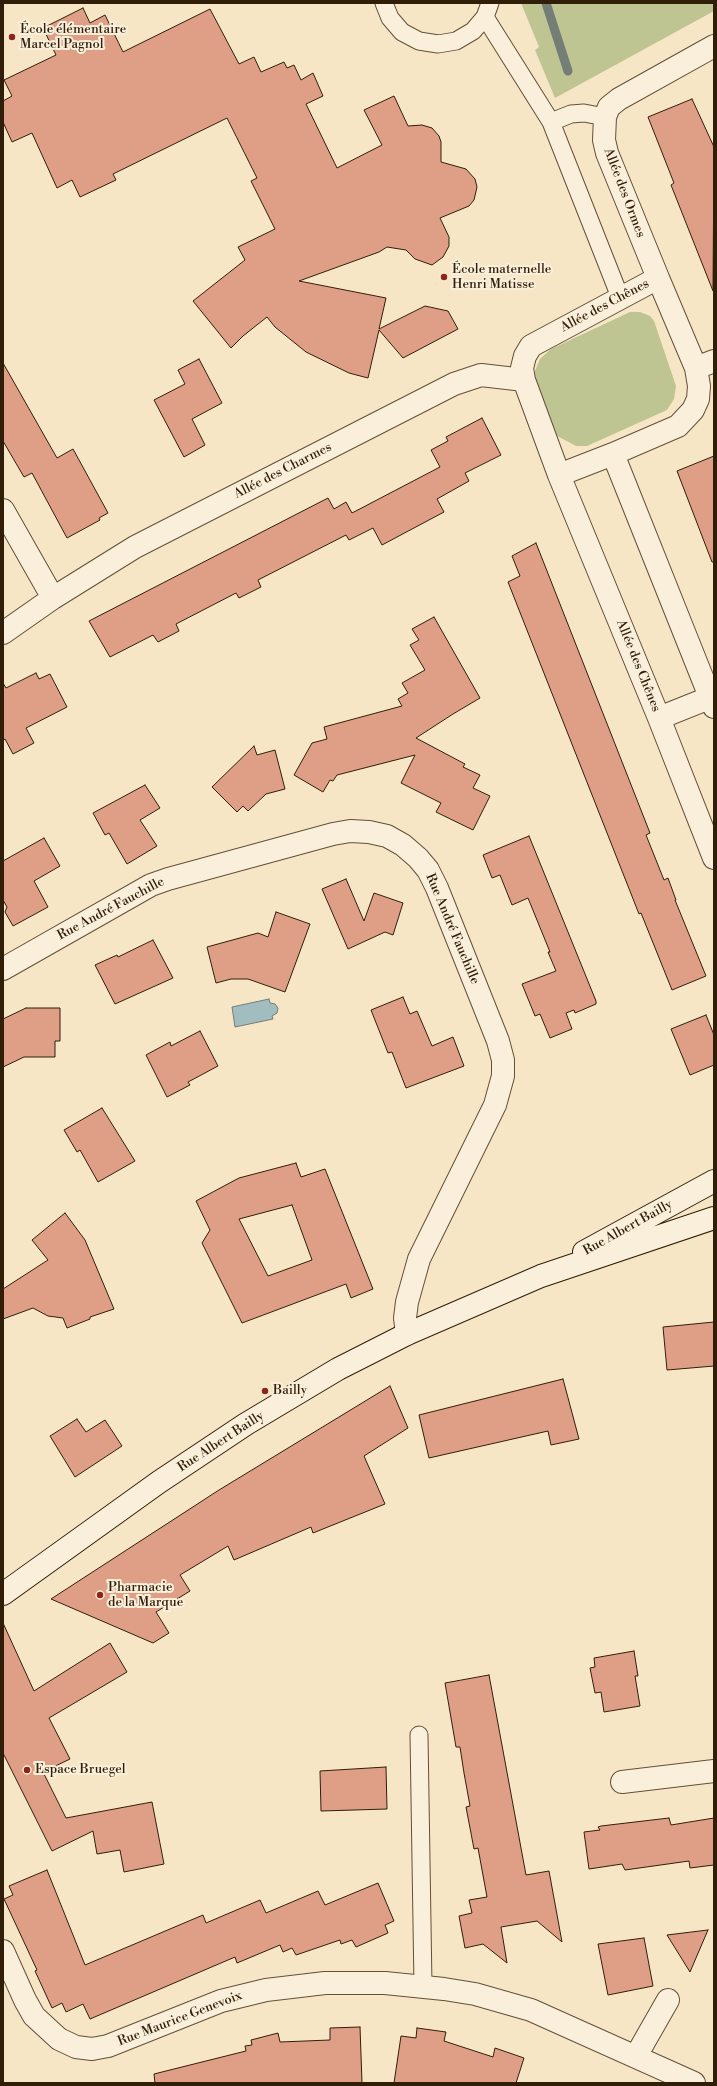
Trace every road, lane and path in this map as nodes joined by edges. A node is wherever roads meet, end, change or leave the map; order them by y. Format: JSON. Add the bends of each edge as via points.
{"nodes":[{"id":1,"x":384,"y":3,"type":"edge"},
{"id":2,"x":488,"y":10,"type":"edge"},
{"id":3,"x":714,"y":46,"type":"edge"},
{"id":4,"x":605,"y":117,"type":"junction"},
{"id":5,"x":551,"y":122,"type":"junction"},
{"id":6,"x":658,"y":278,"type":"junction"},
{"id":7,"x":620,"y":298,"type":"junction"},
{"id":8,"x":705,"y":364,"type":"edge"},
{"id":9,"x":524,"y":380,"type":"junction"},
{"id":10,"x":613,"y":454,"type":"junction"},
{"id":11,"x":559,"y":475,"type":"junction"},
{"id":12,"x":3,"y":510,"type":"edge"},
{"id":13,"x":53,"y":598,"type":"junction"},
{"id":14,"x":3,"y":633,"type":"edge"},
{"id":15,"x":713,"y":700,"type":"edge"},
{"id":16,"x":659,"y":718,"type":"junction"},
{"id":17,"x":714,"y":858,"type":"edge"},
{"id":18,"x":3,"y":969,"type":"edge"},
{"id":19,"x":714,"y":1181,"type":"edge"},
{"id":20,"x":714,"y":1218,"type":"edge"},
{"id":21,"x":541,"y":1276,"type":"junction"},
{"id":22,"x":407,"y":1334,"type":"junction"},
{"id":23,"x":3,"y":1594,"type":"edge"},
{"id":24,"x":419,"y":1735,"type":"dead end"},
{"id":25,"x":714,"y":1771,"type":"edge"},
{"id":26,"x":622,"y":1782,"type":"dead end"},
{"id":27,"x":3,"y":1951,"type":"edge"},
{"id":28,"x":423,"y":1986,"type":"junction"},
{"id":29,"x":668,"y":2000,"type":"dead end"},
{"id":30,"x":636,"y":2056,"type":"junction"},
{"id":31,"x":694,"y":2083,"type":"edge"}],
"edges":[{"from":1,"to":2,"type":"lane","via":[[390,18],[402,32],[419,41],[438,44],[456,41],[473,31]]},
{"from":2,"to":5,"type":"lane"},
{"from":3,"to":4,"type":"street","via":[[619,99],[609,107]]},
{"from":4,"to":5,"type":"lane","via":[[584,112]]},
{"from":4,"to":6,"type":"street","name":"Allée des Ormes","via":[[604,140],[607,153]]},
{"from":5,"to":7,"type":"lane"},
{"from":6,"to":7,"type":"street","name":"Allée des Chênes"},
{"from":6,"to":8,"type":"street","name":"Allée des Chênes"},
{"from":7,"to":9,"type":"street","name":"Allée des Chênes","via":[[531,346],[522,368]]},
{"from":8,"to":10,"type":"street","name":"Allée des Chênes","via":[[698,399],[687,418],[678,426]]},
{"from":9,"to":11,"type":"street","name":"Allée des Chênes"},
{"from":9,"to":13,"type":"street","name":"Allée des Charmes","via":[[481,375],[454,384],[135,547]]},
{"from":10,"to":11,"type":"street","name":"Allée des Chênes"},
{"from":10,"to":15,"type":"street"},
{"from":11,"to":16,"type":"street","name":"Allée des Chênes"},
{"from":12,"to":13,"type":"street"},
{"from":13,"to":14,"type":"street","name":"Allée des Charmes"},
{"from":15,"to":16,"type":"street"},
{"from":16,"to":17,"type":"street","name":"Allée des Chênes"},
{"from":18,"to":22,"type":"street","name":"Rue André Fauchille","via":[[151,885],[326,836],[350,831],[387,836],[418,858],[428,870],[437,888],[498,1041],[503,1060],[503,1076],[495,1105],[419,1259],[407,1302]]},
{"from":19,"to":21,"type":"street","name":"Rue Albert Bailly"},
{"from":20,"to":21,"type":"street","name":"Rue Albert Bailly"},
{"from":21,"to":22,"type":"street","name":"Rue Albert Bailly"},
{"from":22,"to":23,"type":"street","name":"Rue Albert Bailly","via":[[338,1369],[246,1424],[158,1482]]},
{"from":24,"to":28,"type":"lane"},
{"from":25,"to":26,"type":"street"},
{"from":27,"to":28,"type":"street","name":"Rue Maurice Genevoix","via":[[34,2016],[59,2039],[76,2047],[92,2049],[108,2046],[221,2001],[266,1990],[297,1985],[355,1982]]},
{"from":28,"to":30,"type":"street","name":"Rue Maurice Genevoix","via":[[475,1994],[525,2008]]},
{"from":29,"to":30,"type":"street"},
{"from":30,"to":31,"type":"street","name":"Rue Maurice Genevoix"}]}
